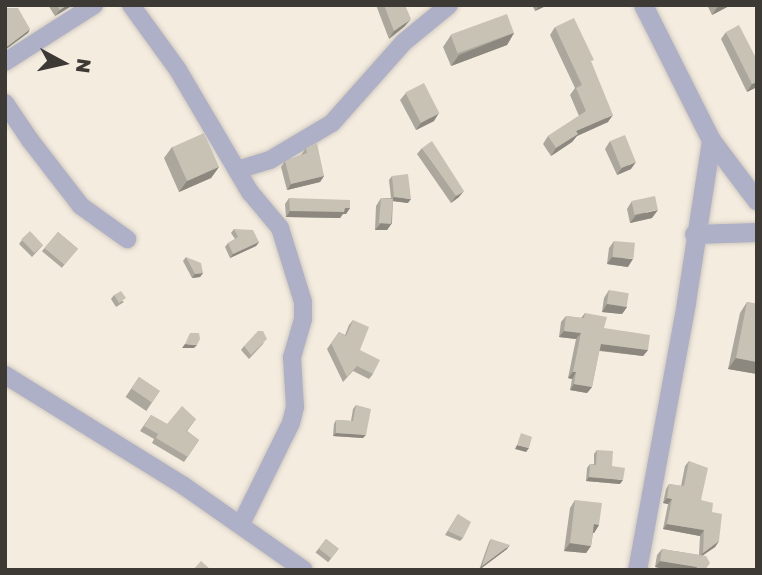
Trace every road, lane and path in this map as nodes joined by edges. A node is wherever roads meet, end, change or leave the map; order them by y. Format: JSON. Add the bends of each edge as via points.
{"nodes":[{"id":1,"x":94,"y":5,"type":"edge"},
{"id":2,"x":131,"y":5,"type":"edge"},
{"id":3,"x":449,"y":5,"type":"edge"},
{"id":4,"x":643,"y":5,"type":"edge"},
{"id":5,"x":5,"y":62,"type":"edge"},
{"id":6,"x":5,"y":103,"type":"edge"},
{"id":7,"x":711,"y":140,"type":"junction"},
{"id":8,"x":237,"y":170,"type":"junction"},
{"id":9,"x":757,"y":201,"type":"edge"},
{"id":10,"x":757,"y":232,"type":"edge"},
{"id":11,"x":694,"y":234,"type":"junction"},
{"id":12,"x":127,"y":239,"type":"dead end"},
{"id":13,"x":5,"y":375,"type":"edge"},
{"id":14,"x":242,"y":524,"type":"junction"},
{"id":15,"x":304,"y":570,"type":"edge"},
{"id":16,"x":637,"y":570,"type":"edge"}],
"edges":[{"from":1,"to":5,"type":"street"},
{"from":2,"to":8,"type":"street","via":[[177,70]]},
{"from":3,"to":8,"type":"street","via":[[404,42],[332,123],[270,160]]},
{"from":4,"to":7,"type":"street"},
{"from":6,"to":12,"type":"street","via":[[81,206]]},
{"from":7,"to":9,"type":"street"},
{"from":7,"to":11,"type":"street"},
{"from":8,"to":14,"type":"street","via":[[279,228],[304,310],[292,357],[292,423]]},
{"from":10,"to":11,"type":"street"},
{"from":11,"to":16,"type":"street"},
{"from":13,"to":14,"type":"street"},
{"from":14,"to":15,"type":"street"}]}
